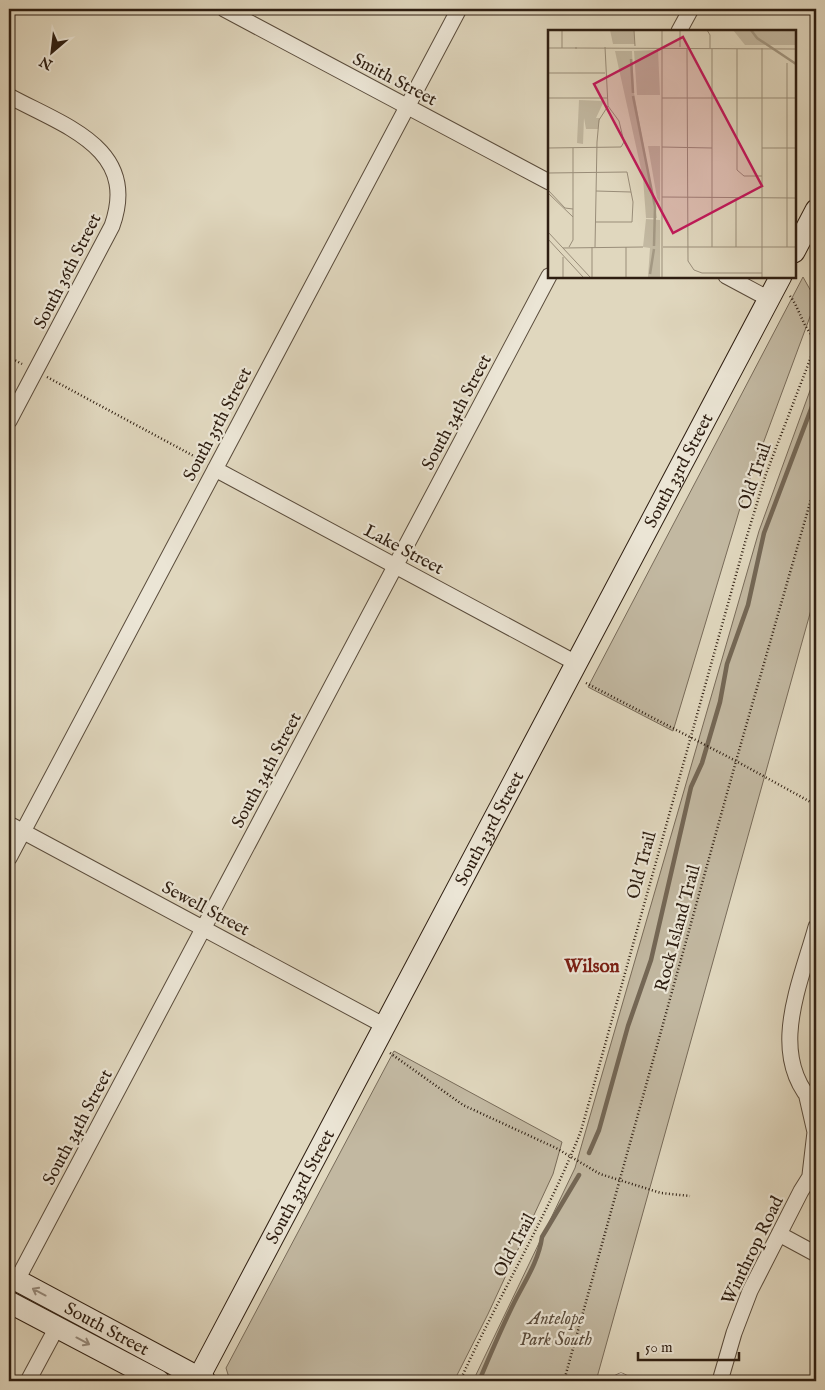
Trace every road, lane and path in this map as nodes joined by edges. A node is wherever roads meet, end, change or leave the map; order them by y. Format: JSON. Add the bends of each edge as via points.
{"nodes":[{"id":1,"x":459,"y":9,"type":"edge"},
{"id":2,"x":691,"y":9,"type":"edge"},
{"id":3,"x":230,"y":10,"type":"edge"},
{"id":4,"x":680,"y":30,"type":"edge"},
{"id":5,"x":9,"y":96,"type":"edge"},
{"id":6,"x":407,"y":106,"type":"junction"},
{"id":7,"x":548,"y":181,"type":"edge"},
{"id":8,"x":816,"y":210,"type":"edge"},
{"id":9,"x":795,"y":250,"type":"edge"},
{"id":10,"x":548,"y":278,"type":"edge"},
{"id":11,"x":735,"y":278,"type":"edge"},
{"id":12,"x":775,"y":287,"type":"edge"},
{"id":13,"x":816,"y":339,"type":"edge"},
{"id":14,"x":816,"y":344,"type":"edge"},
{"id":15,"x":9,"y":357,"type":"edge"},
{"id":16,"x":35,"y":371,"type":"junction"},
{"id":17,"x":9,"y":421,"type":"edge"},
{"id":18,"x":215,"y":468,"type":"junction"},
{"id":19,"x":816,"y":482,"type":"edge"},
{"id":20,"x":395,"y":566,"type":"junction"},
{"id":21,"x":573,"y":668,"type":"junction"},
{"id":22,"x":689,"y":737,"type":"junction"},
{"id":23,"x":736,"y":761,"type":"junction"},
{"id":24,"x":816,"y":805,"type":"edge"},
{"id":25,"x":9,"y":824,"type":"edge"},
{"id":26,"x":23,"y":831,"type":"junction"},
{"id":27,"x":9,"y":858,"type":"edge"},
{"id":28,"x":816,"y":927,"type":"edge"},
{"id":29,"x":204,"y":928,"type":"junction"},
{"id":30,"x":383,"y":1030,"type":"junction"},
{"id":31,"x":811,"y":1101,"type":"edge"},
{"id":32,"x":571,"y":1157,"type":"junction"},
{"id":33,"x":813,"y":1172,"type":"edge"},
{"id":34,"x":620,"y":1182,"type":"junction"},
{"id":35,"x":690,"y":1196,"type":"dead end"},
{"id":36,"x":779,"y":1234,"type":"junction"},
{"id":37,"x":816,"y":1254,"type":"edge"},
{"id":38,"x":13,"y":1278,"type":"edge"},
{"id":39,"x":9,"y":1302,"type":"edge"},
{"id":40,"x":57,"y":1327,"type":"junction"},
{"id":41,"x":200,"y":1380,"type":"edge"},
{"id":42,"x":28,"y":1381,"type":"edge"},
{"id":43,"x":159,"y":1381,"type":"edge"},
{"id":44,"x":460,"y":1381,"type":"edge"},
{"id":45,"x":564,"y":1381,"type":"edge"},
{"id":46,"x":613,"y":1381,"type":"edge"},
{"id":47,"x":629,"y":1381,"type":"edge"},
{"id":48,"x":720,"y":1381,"type":"edge"}],
"edges":[{"from":1,"to":6,"type":"street","name":"South 35th Street"},
{"from":2,"to":4,"type":"street"},
{"from":3,"to":6,"type":"street","name":"Smith Street"},
{"from":5,"to":16,"type":"street","name":"South 36th Street","via":[[94,143],[106,155],[119,186],[118,211],[112,226]]},
{"from":6,"to":7,"type":"street","name":"Smith Street"},
{"from":6,"to":18,"type":"street","name":"South 35th Street"},
{"from":8,"to":9,"type":"main road"},
{"from":10,"to":20,"type":"street","name":"South 34th Street"},
{"from":11,"to":12,"type":"street"},
{"from":12,"to":13,"type":"path","via":[[791,296],[800,308],[810,334]]},
{"from":12,"to":21,"type":"main road","name":"South 33rd Street"},
{"from":14,"to":22,"type":"path","name":"Old Trail","via":[[766,474]]},
{"from":15,"to":16,"type":"path"},
{"from":16,"to":17,"type":"street","name":"South 36th Street"},
{"from":16,"to":18,"type":"path"},
{"from":18,"to":20,"type":"street","name":"Lake Street"},
{"from":18,"to":26,"type":"street","name":"South 35th Street"},
{"from":19,"to":23,"type":"path","name":"Rock Island Trail"},
{"from":20,"to":21,"type":"street","name":"Lake Street"},
{"from":20,"to":29,"type":"street","name":"South 34th Street"},
{"from":21,"to":22,"type":"path"},
{"from":21,"to":30,"type":"main road","name":"South 33rd Street"},
{"from":22,"to":23,"type":"path"},
{"from":22,"to":32,"type":"path","name":"Old Trail","via":[[592,1095]]},
{"from":23,"to":24,"type":"path"},
{"from":23,"to":34,"type":"path","name":"Rock Island Trail"},
{"from":25,"to":26,"type":"street","name":"Sewell Street"},
{"from":26,"to":27,"type":"street","name":"South 35th Street"},
{"from":26,"to":29,"type":"street","name":"Sewell Street"},
{"from":28,"to":31,"type":"street","name":"Winthrop Road","via":[[790,1021],[789,1040],[793,1070]]},
{"from":29,"to":30,"type":"street","name":"Sewell Street"},
{"from":29,"to":38,"type":"street","name":"South 34th Street"},
{"from":30,"to":32,"type":"path","via":[[396,1043],[390,1054],[438,1088],[491,1119]]},
{"from":30,"to":41,"type":"main road","name":"South 33rd Street"},
{"from":31,"to":33,"type":"street","name":"Winthrop Road","via":[[815,1132]]},
{"from":32,"to":34,"type":"path"},
{"from":32,"to":44,"type":"path","name":"Old Trail"},
{"from":33,"to":36,"type":"street","name":"Winthrop Road"},
{"from":34,"to":35,"type":"path","via":[[661,1193]]},
{"from":34,"to":45,"type":"path","name":"Rock Island Trail"},
{"from":36,"to":37,"type":"street"},
{"from":36,"to":48,"type":"street","name":"Winthrop Road","via":[[743,1308]]},
{"from":41,"to":38,"type":"main road","name":"South Street","one_way":true},
{"from":39,"to":40,"type":"main road","name":"South Street"},
{"from":40,"to":42,"type":"street"},
{"from":40,"to":43,"type":"main road","name":"South Street","one_way":true},
{"from":46,"to":47,"type":"lane","via":[[621,1377]]}]}
